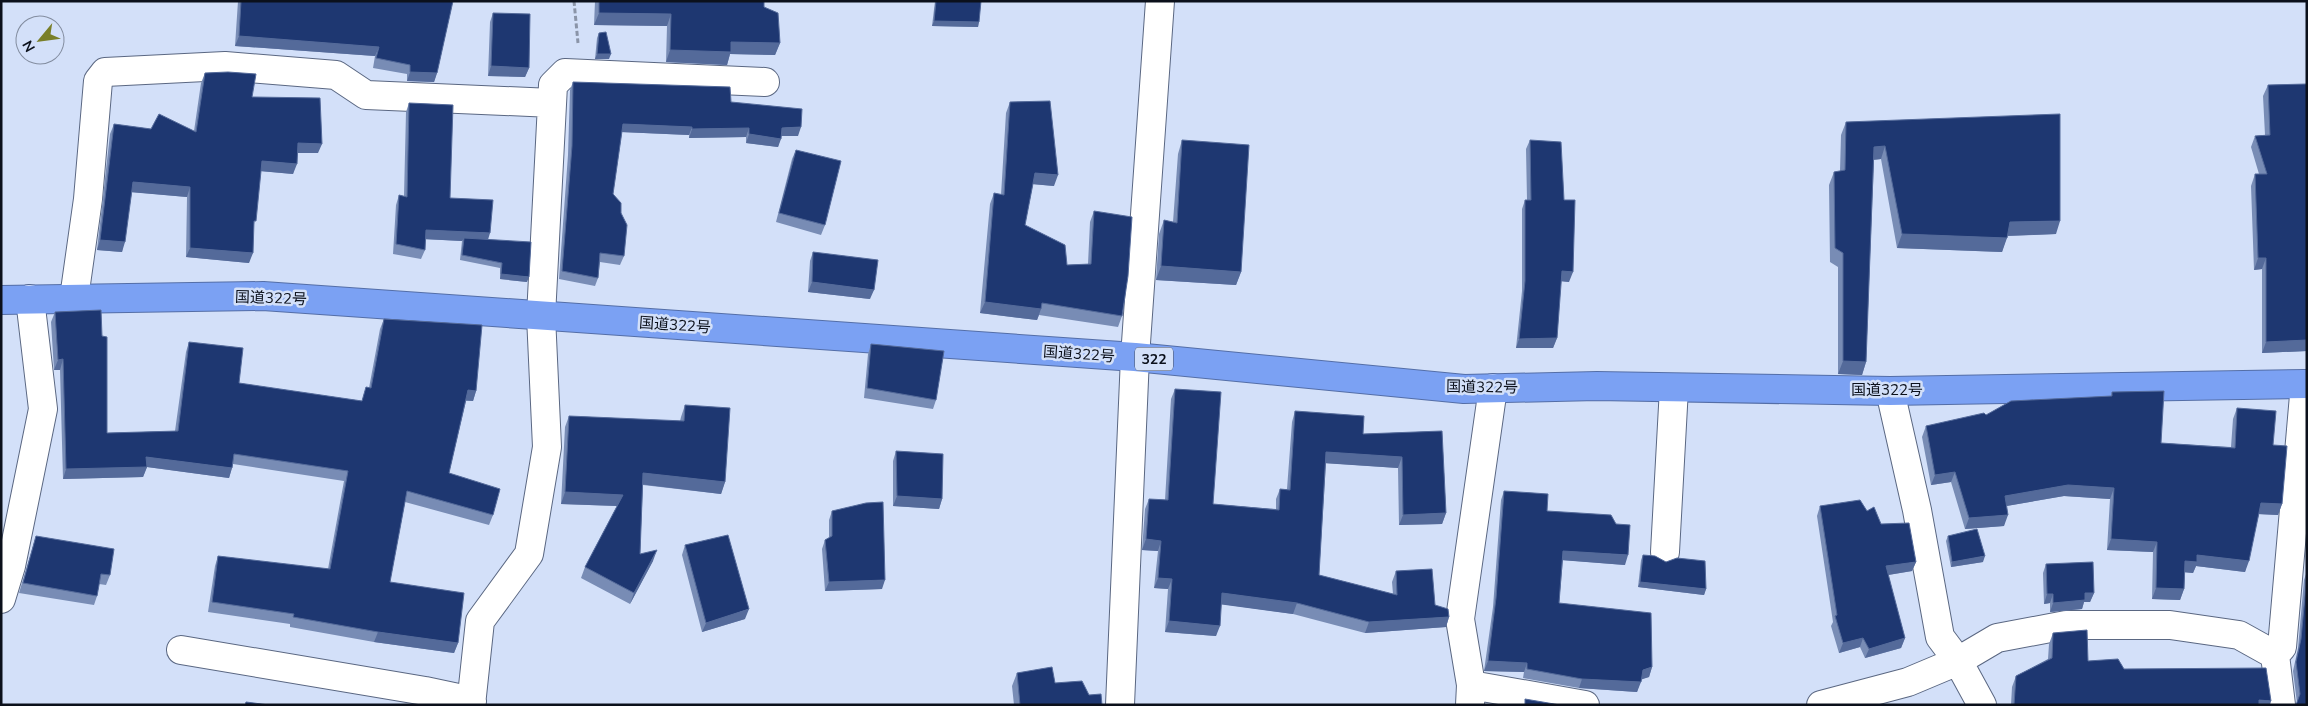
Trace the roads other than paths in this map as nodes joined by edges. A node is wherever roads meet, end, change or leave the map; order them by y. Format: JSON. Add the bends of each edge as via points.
{"nodes":[{"id":1,"x":1160,"y":1,"type":"edge"},
{"id":2,"x":765,"y":82,"type":"dead end"},
{"id":3,"x":552,"y":103,"type":"junction"},
{"id":4,"x":74,"y":298,"type":"junction"},
{"id":5,"x":30,"y":299,"type":"junction"},
{"id":6,"x":1,"y":300,"type":"edge"},
{"id":7,"x":541,"y":316,"type":"junction"},
{"id":8,"x":1136,"y":358,"type":"junction"},
{"id":9,"x":2306,"y":384,"type":"edge"},
{"id":10,"x":1492,"y":388,"type":"junction"},
{"id":11,"x":1674,"y":388,"type":"junction"},
{"id":12,"x":1890,"y":391,"type":"junction"},
{"id":13,"x":1665,"y":552,"type":"dead end"},
{"id":14,"x":1,"y":599,"type":"edge"},
{"id":15,"x":181,"y":650,"type":"dead end"},
{"id":16,"x":2275,"y":655,"type":"junction"},
{"id":17,"x":1958,"y":660,"type":"junction"},
{"id":18,"x":1471,"y":695,"type":"edge"},
{"id":19,"x":472,"y":703,"type":"edge"},
{"id":20,"x":1120,"y":705,"type":"edge"},
{"id":21,"x":1585,"y":705,"type":"edge"},
{"id":22,"x":1821,"y":705,"type":"edge"},
{"id":23,"x":1982,"y":705,"type":"edge"},
{"id":24,"x":2281,"y":705,"type":"edge"}],
"edges":[{"from":1,"to":8,"type":"street"},
{"from":2,"to":3,"type":"street","via":[[565,73],[553,85]]},
{"from":3,"to":4,"type":"street","via":[[366,96],[336,75],[225,66],[105,72],[98,81],[88,199]]},
{"from":3,"to":7,"type":"street"},
{"from":4,"to":5,"type":"highway","name":"国道322号","number":"322"},
{"from":4,"to":7,"type":"highway","name":"国道322号","number":"322","via":[[264,296]]},
{"from":5,"to":6,"type":"highway","name":"国道322号","number":"322"},
{"from":5,"to":14,"type":"street","via":[[43,409],[11,566]]},
{"from":7,"to":8,"type":"highway","name":"国道322号","number":"322"},
{"from":7,"to":19,"type":"street","via":[[546,447],[529,554],[480,621]]},
{"from":8,"to":10,"type":"highway","name":"国道322号","number":"322","via":[[1464,389]]},
{"from":8,"to":20,"type":"street"},
{"from":9,"to":12,"type":"highway","name":"国道322号","number":"322"},
{"from":9,"to":16,"type":"street","via":[[2282,647]]},
{"from":10,"to":11,"type":"highway","name":"国道322号","number":"322"},
{"from":10,"to":18,"type":"street","via":[[1460,619]]},
{"from":11,"to":12,"type":"highway","name":"国道322号","number":"322"},
{"from":11,"to":13,"type":"street"},
{"from":12,"to":17,"type":"street","via":[[1917,510],[1940,637]]},
{"from":15,"to":19,"type":"street","via":[[425,691]]},
{"from":16,"to":17,"type":"street","via":[[2239,635],[2170,625],[2066,625],[1997,638]]},
{"from":16,"to":24,"type":"street"},
{"from":17,"to":22,"type":"street","via":[[1908,682]]},
{"from":17,"to":23,"type":"street"},
{"from":18,"to":21,"type":"street"}]}
